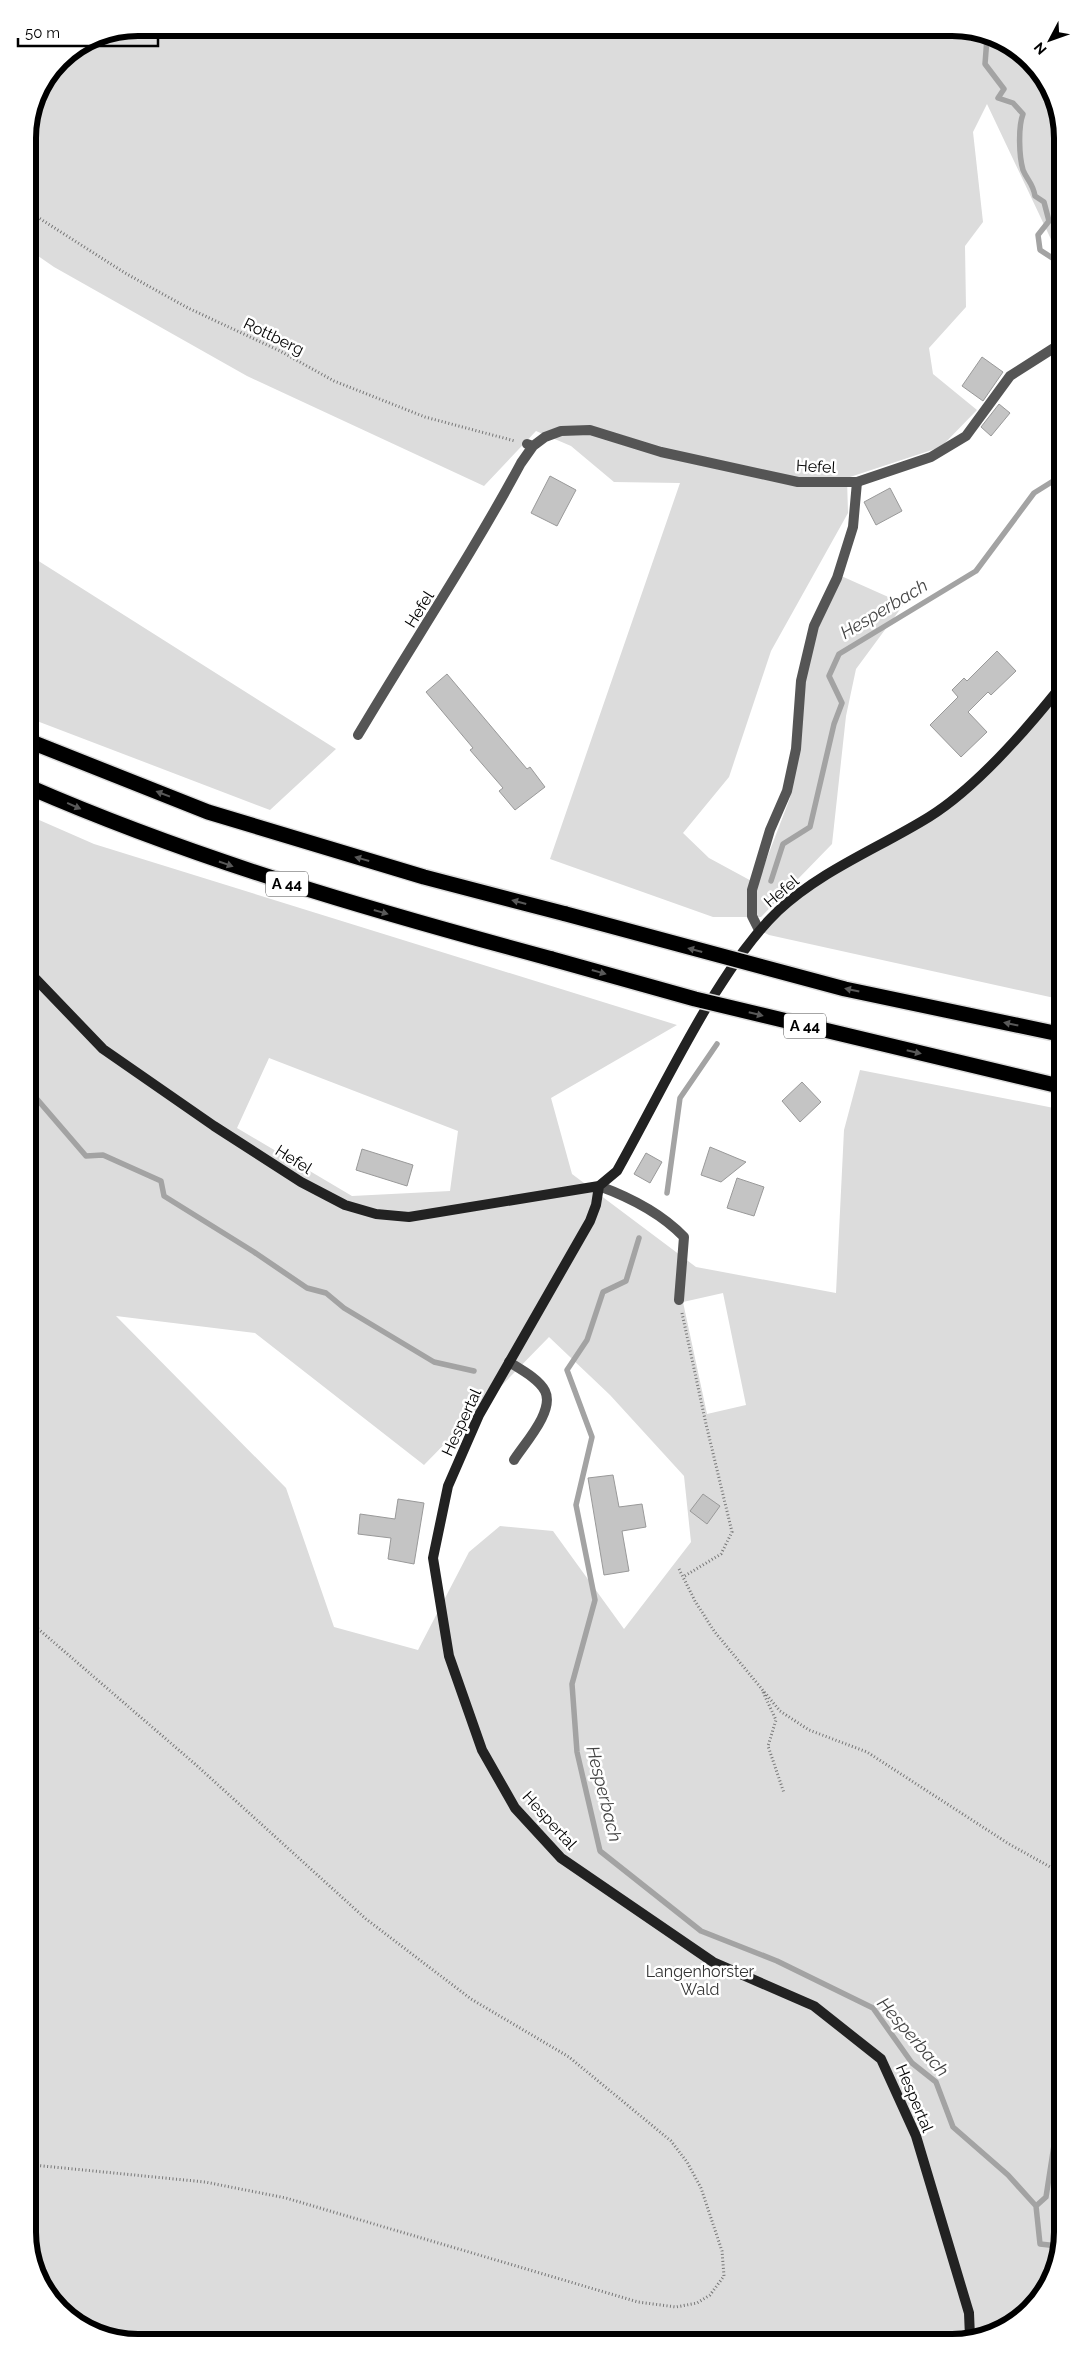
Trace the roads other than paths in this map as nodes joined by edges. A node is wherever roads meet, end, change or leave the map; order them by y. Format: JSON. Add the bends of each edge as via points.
{"nodes":[{"id":1,"x":1054,"y":348,"type":"edge"},
{"id":2,"x":858,"y":482,"type":"junction"},
{"id":3,"x":1054,"y":695,"type":"edge"},
{"id":4,"x":358,"y":735,"type":"dead end"},
{"id":5,"x":36,"y":744,"type":"edge"},
{"id":6,"x":36,"y":790,"type":"edge"},
{"id":7,"x":759,"y":930,"type":"junction"},
{"id":8,"x":36,"y":979,"type":"edge"},
{"id":9,"x":1054,"y":1033,"type":"edge"},
{"id":10,"x":1054,"y":1085,"type":"edge"},
{"id":11,"x":600,"y":1186,"type":"junction"},
{"id":12,"x":679,"y":1300,"type":"road end"},
{"id":13,"x":509,"y":1362,"type":"junction"},
{"id":14,"x":514,"y":1460,"type":"dead end"},
{"id":15,"x":970,"y":2332,"type":"edge"}],
"edges":[{"from":1,"to":2,"type":"street","name":"Hefel","via":[[1010,376],[966,436],[931,457]]},
{"from":2,"to":4,"type":"street","name":"Hefel","via":[[798,482],[662,452],[590,430],[561,431],[545,437],[530,445],[425,629]]},
{"from":2,"to":7,"type":"street","via":[[853,527],[837,578],[814,626],[800,681],[796,749],[787,791],[770,830],[752,890],[752,916]]},
{"from":3,"to":7,"type":"main road","name":"Hefel","via":[[993,763],[953,800],[930,817],[821,878],[799,893]]},
{"from":9,"to":5,"type":"highway","one_way":true,"bridge":true,"via":[[845,988],[424,877],[208,812]]},
{"from":6,"to":10,"type":"highway","number":"A 44","one_way":true,"bridge":true,"via":[[194,853],[293,886],[695,999]]},
{"from":7,"to":11,"type":"main road","name":"Hefel","via":[[700,1018],[617,1170]]},
{"from":8,"to":11,"type":"main road","name":"Hefel","via":[[103,1049],[301,1182],[345,1205],[376,1214],[409,1217]]},
{"from":11,"to":12,"type":"street","via":[[672,1224],[684,1237]]},
{"from":11,"to":13,"type":"main road","name":"Hespertal","via":[[590,1221]]},
{"from":13,"to":14,"type":"street","via":[[545,1391],[547,1403],[544,1417]]},
{"from":13,"to":15,"type":"main road","name":"Hespertal","via":[[479,1415],[448,1486],[433,1558],[449,1656],[482,1750],[515,1808],[561,1858],[713,1962],[814,2006],[881,2059],[916,2136],[969,2313]]}]}
